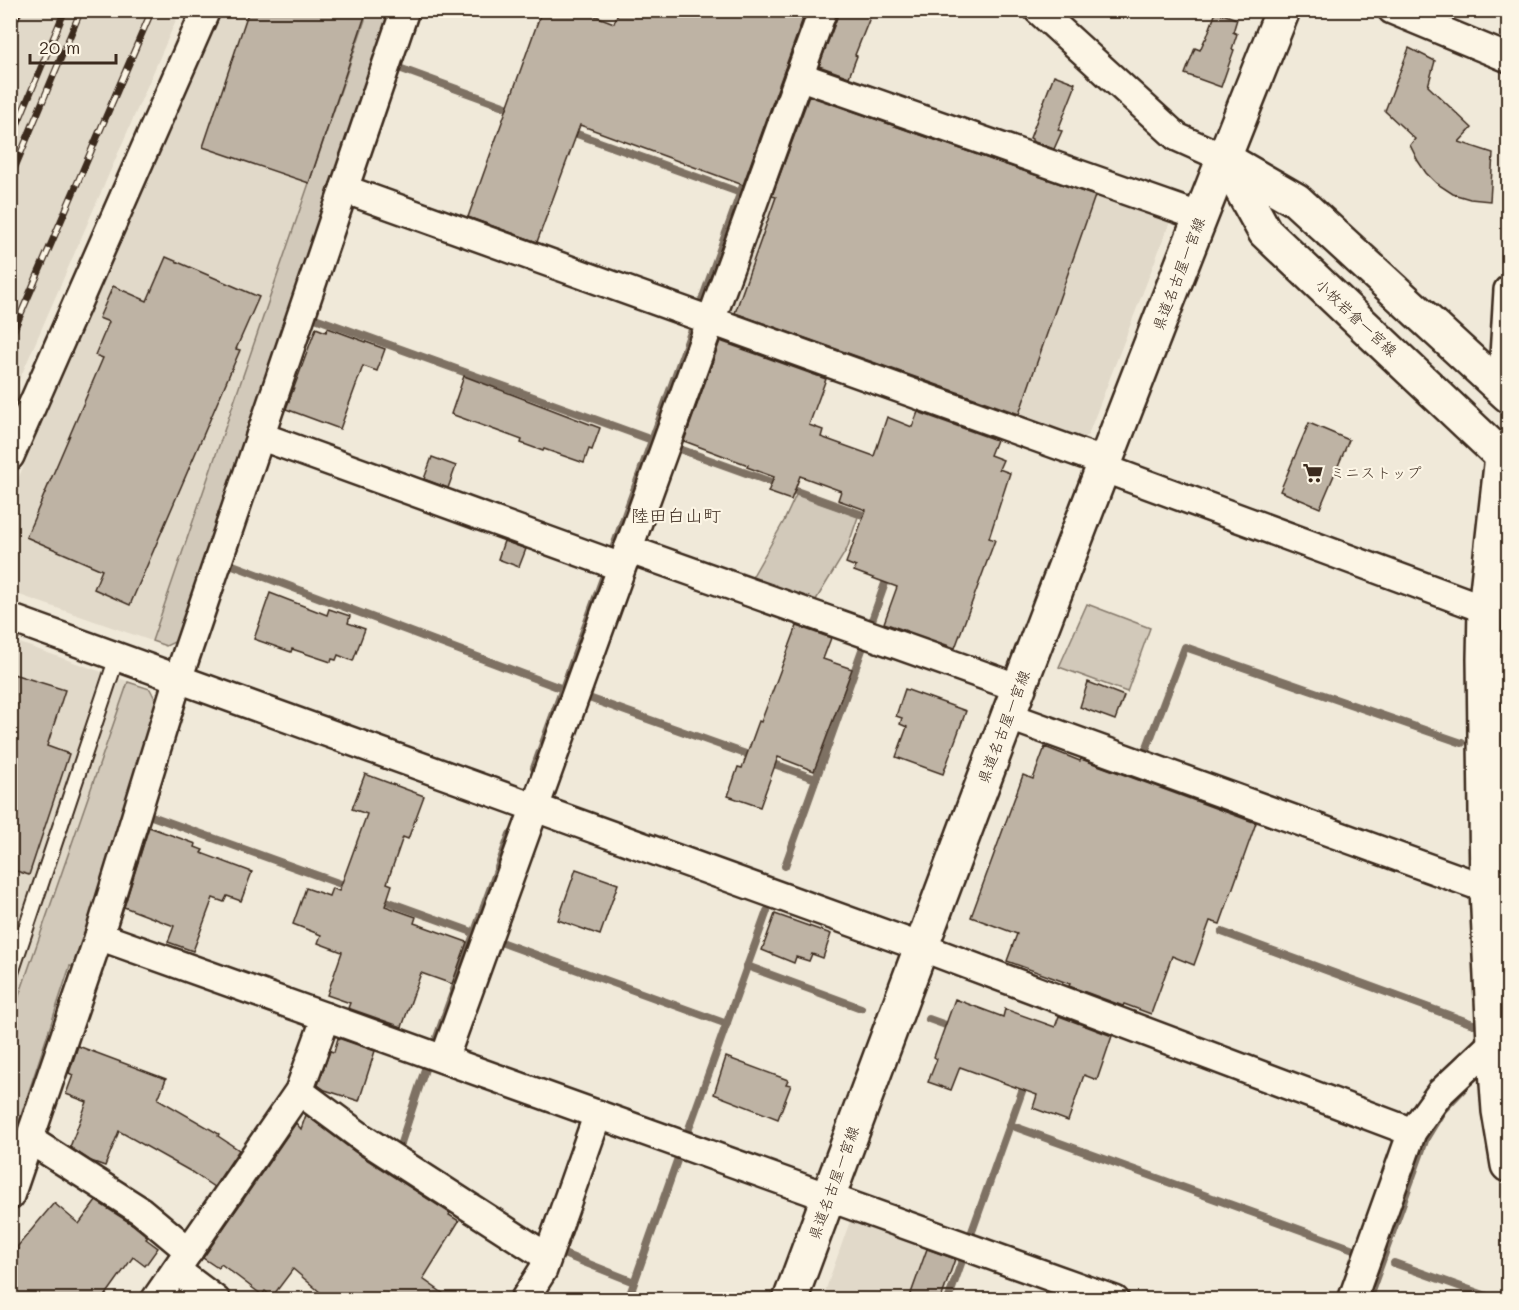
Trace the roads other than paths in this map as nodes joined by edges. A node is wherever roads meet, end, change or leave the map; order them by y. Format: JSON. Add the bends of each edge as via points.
{"nodes":[{"id":1,"x":206,"y":10,"type":"edge"},
{"id":2,"x":405,"y":10,"type":"edge"},
{"id":3,"x":823,"y":10,"type":"edge"},
{"id":4,"x":1038,"y":10,"type":"edge"},
{"id":5,"x":1283,"y":10,"type":"edge"},
{"id":6,"x":1392,"y":10,"type":"edge"},
{"id":7,"x":1509,"y":58,"type":"edge"},
{"id":8,"x":799,"y":76,"type":"junction"},
{"id":9,"x":1224,"y":158,"type":"junction"},
{"id":10,"x":344,"y":189,"type":"junction"},
{"id":11,"x":1201,"y":217,"type":"junction"},
{"id":12,"x":1509,"y":290,"type":"edge"},
{"id":13,"x":710,"y":320,"type":"junction"},
{"id":14,"x":1507,"y":344,"type":"edge"},
{"id":15,"x":1505,"y":392,"type":"edge"},
{"id":16,"x":260,"y":436,"type":"junction"},
{"id":17,"x":10,"y":456,"type":"edge"},
{"id":18,"x":1505,"y":459,"type":"edge"},
{"id":19,"x":1104,"y":465,"type":"junction"},
{"id":20,"x":624,"y":558,"type":"junction"},
{"id":21,"x":1485,"y":609,"type":"junction"},
{"id":22,"x":10,"y":618,"type":"edge"},
{"id":23,"x":117,"y":657,"type":"junction"},
{"id":24,"x":1496,"y":664,"type":"edge"},
{"id":25,"x":178,"y":679,"type":"junction"},
{"id":26,"x":1014,"y":702,"type":"junction"},
{"id":27,"x":534,"y":807,"type":"junction"},
{"id":28,"x":1487,"y":890,"type":"junction"},
{"id":29,"x":99,"y":936,"type":"junction"},
{"id":30,"x":1499,"y":941,"type":"edge"},
{"id":31,"x":921,"y":947,"type":"junction"},
{"id":32,"x":10,"y":976,"type":"edge"},
{"id":33,"x":326,"y":1017,"type":"junction"},
{"id":34,"x":1494,"y":1042,"type":"junction"},
{"id":35,"x":444,"y":1059,"type":"junction"},
{"id":36,"x":299,"y":1091,"type":"junction"},
{"id":37,"x":598,"y":1114,"type":"junction"},
{"id":38,"x":1412,"y":1132,"type":"junction"},
{"id":39,"x":30,"y":1140,"type":"junction"},
{"id":40,"x":1509,"y":1165,"type":"edge"},
{"id":41,"x":10,"y":1196,"type":"edge"},
{"id":42,"x":829,"y":1196,"type":"junction"},
{"id":43,"x":547,"y":1257,"type":"junction"},
{"id":44,"x":182,"y":1260,"type":"junction"},
{"id":45,"x":155,"y":1299,"type":"edge"},
{"id":46,"x":216,"y":1299,"type":"edge"},
{"id":47,"x":524,"y":1299,"type":"edge"},
{"id":48,"x":790,"y":1299,"type":"edge"},
{"id":49,"x":1116,"y":1299,"type":"edge"},
{"id":50,"x":1352,"y":1299,"type":"edge"}],
"edges":[{"from":1,"to":17,"type":"street"},
{"from":2,"to":10,"type":"street"},
{"from":3,"to":8,"type":"street"},
{"from":4,"to":9,"type":"street","via":[[1177,137]]},
{"from":5,"to":9,"type":"main road"},
{"from":6,"to":7,"type":"street"},
{"from":8,"to":11,"type":"street"},
{"from":8,"to":13,"type":"street"},
{"from":9,"to":11,"type":"main road","name":"県道名古屋一宮線"},
{"from":9,"to":15,"type":"main road","via":[[1296,200]]},
{"from":9,"to":18,"type":"main road","name":"小牧岩倉一宮線","via":[[1265,232]]},
{"from":10,"to":13,"type":"street"},
{"from":10,"to":16,"type":"street"},
{"from":11,"to":19,"type":"main road","name":"県道名古屋一宮線"},
{"from":12,"to":14,"type":"street"},
{"from":13,"to":19,"type":"street"},
{"from":13,"to":20,"type":"street"},
{"from":14,"to":15,"type":"street"},
{"from":16,"to":20,"type":"street"},
{"from":16,"to":25,"type":"street"},
{"from":18,"to":21,"type":"main road"},
{"from":19,"to":21,"type":"street"},
{"from":19,"to":26,"type":"main road","name":"県道名古屋一宮線"},
{"from":20,"to":26,"type":"street"},
{"from":20,"to":27,"type":"street"},
{"from":21,"to":24,"type":"main road"},
{"from":22,"to":23,"type":"street"},
{"from":23,"to":25,"type":"street"},
{"from":23,"to":32,"type":"lane"},
{"from":24,"to":28,"type":"main road"},
{"from":25,"to":27,"type":"street"},
{"from":25,"to":29,"type":"street"},
{"from":26,"to":28,"type":"street"},
{"from":26,"to":31,"type":"main road","name":"県道名古屋一宮線"},
{"from":27,"to":31,"type":"street"},
{"from":27,"to":35,"type":"street"},
{"from":28,"to":30,"type":"main road"},
{"from":29,"to":33,"type":"street"},
{"from":29,"to":39,"type":"street"},
{"from":30,"to":34,"type":"main road"},
{"from":31,"to":38,"type":"street"},
{"from":31,"to":42,"type":"main road","name":"県道名古屋一宮線"},
{"from":33,"to":35,"type":"street"},
{"from":33,"to":36,"type":"street"},
{"from":34,"to":38,"type":"street","via":[[1440,1093]]},
{"from":34,"to":40,"type":"main road","via":[[1499,1112]]},
{"from":35,"to":37,"type":"street"},
{"from":36,"to":43,"type":"street","via":[[364,1139]]},
{"from":36,"to":44,"type":"street"},
{"from":37,"to":42,"type":"street"},
{"from":37,"to":43,"type":"street"},
{"from":38,"to":50,"type":"street"},
{"from":39,"to":41,"type":"street"},
{"from":39,"to":44,"type":"street","via":[[141,1211]]},
{"from":42,"to":48,"type":"main road","name":"県道名古屋一宮線"},
{"from":42,"to":49,"type":"street"},
{"from":43,"to":47,"type":"street"},
{"from":44,"to":45,"type":"street"},
{"from":44,"to":46,"type":"street"}]}
